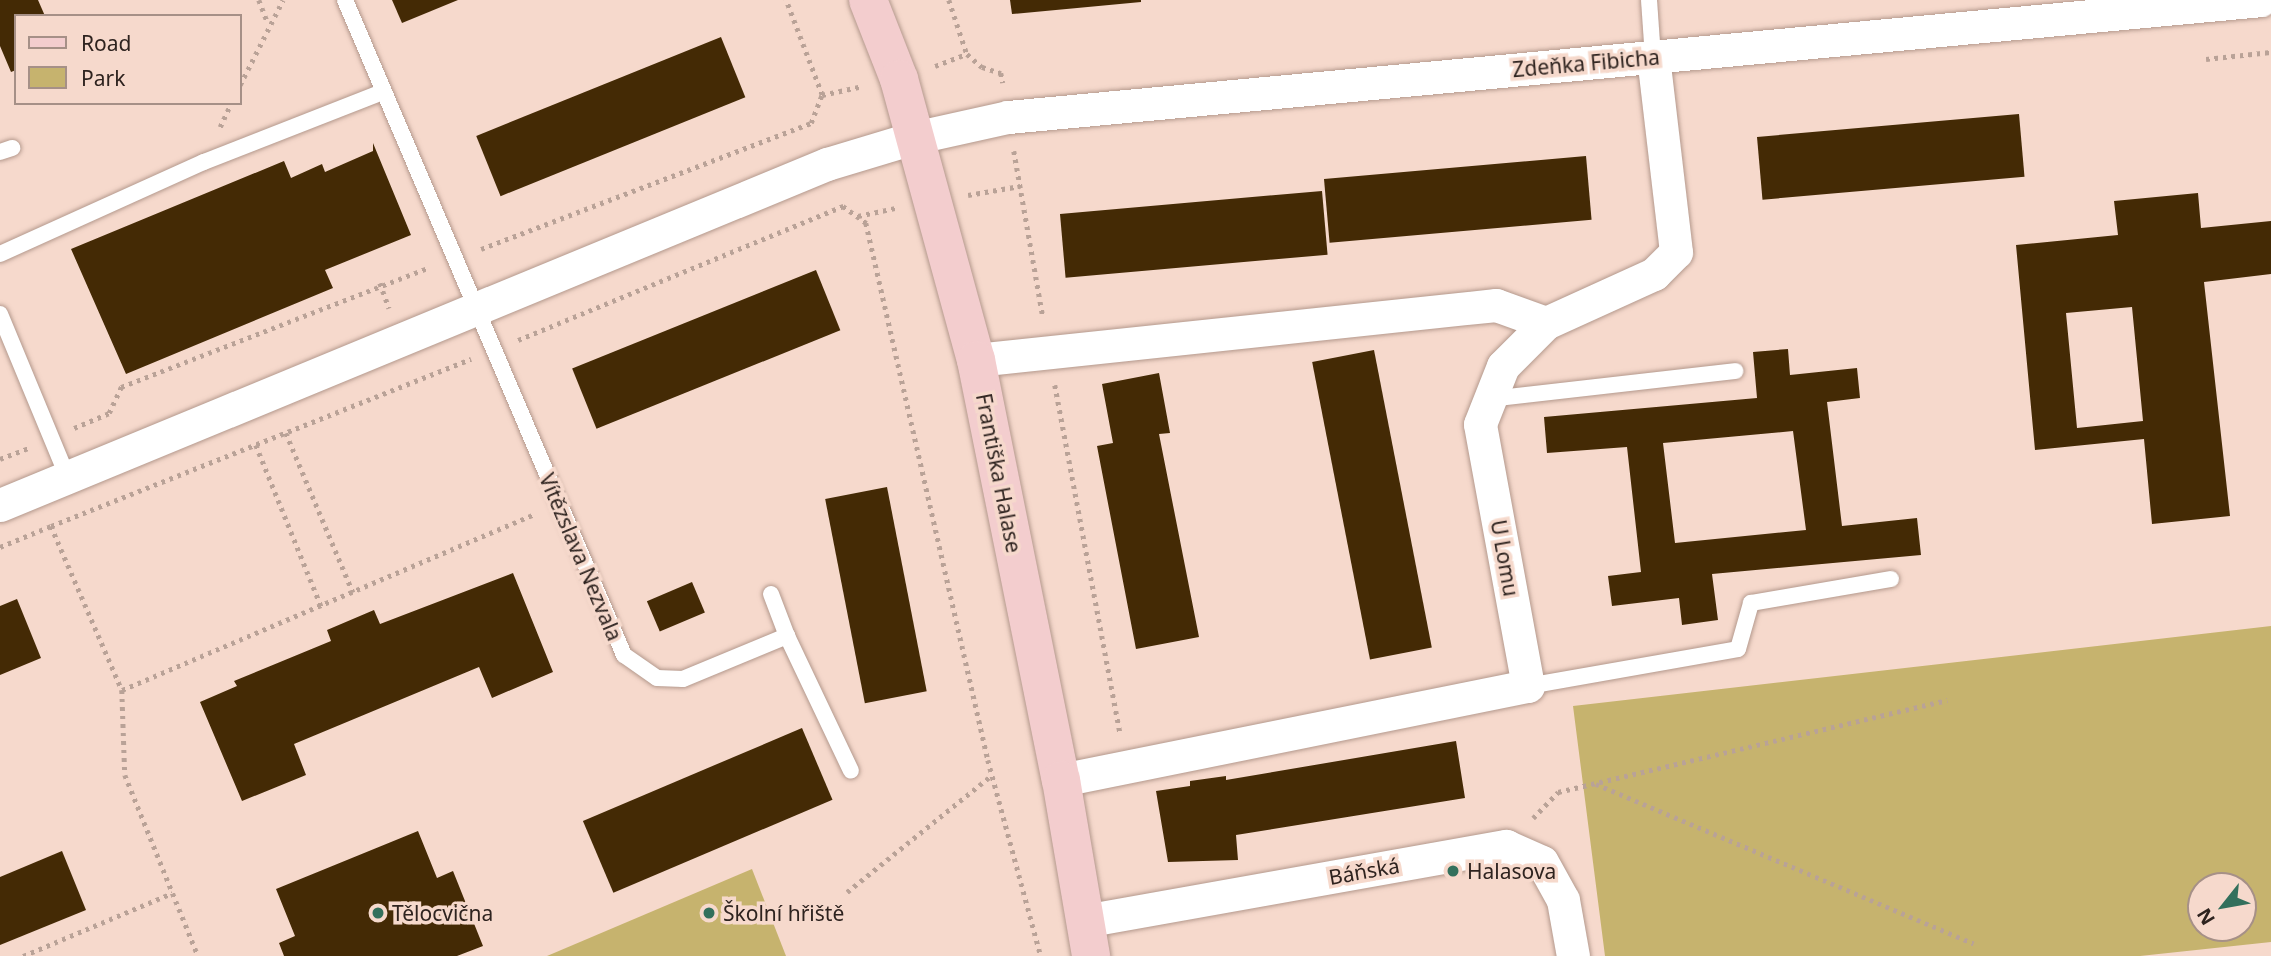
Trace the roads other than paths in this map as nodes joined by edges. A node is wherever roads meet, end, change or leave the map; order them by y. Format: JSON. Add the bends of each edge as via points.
{"nodes":[{"id":1,"x":345,"y":0,"type":"edge"},
{"id":2,"x":868,"y":0,"type":"edge"},
{"id":3,"x":1649,"y":0,"type":"edge"},
{"id":4,"x":2261,"y":0,"type":"edge"},
{"id":5,"x":1653,"y":57,"type":"junction"},
{"id":6,"x":383,"y":92,"type":"junction"},
{"id":7,"x":913,"y":138,"type":"junction"},
{"id":8,"x":0,"y":254,"type":"edge"},
{"id":9,"x":476,"y":310,"type":"junction"},
{"id":10,"x":0,"y":314,"type":"edge"},
{"id":11,"x":1546,"y":323,"type":"junction"},
{"id":12,"x":976,"y":360,"type":"junction"},
{"id":13,"x":1735,"y":371,"type":"dead end"},
{"id":14,"x":1490,"y":399,"type":"junction"},
{"id":15,"x":68,"y":478,"type":"junction"},
{"id":16,"x":0,"y":505,"type":"edge"},
{"id":17,"x":1891,"y":579,"type":"dead end"},
{"id":18,"x":771,"y":594,"type":"dead end"},
{"id":19,"x":787,"y":636,"type":"junction"},
{"id":20,"x":1528,"y":686,"type":"junction"},
{"id":21,"x":851,"y":771,"type":"dead end"},
{"id":22,"x":1061,"y":780,"type":"junction"},
{"id":23,"x":1087,"y":938,"type":"edge"},
{"id":24,"x":1573,"y":956,"type":"edge"}],
"edges":[{"from":1,"to":6,"type":"lane","name":"Vítězslava Nezvala"},
{"from":2,"to":7,"type":"street","name":"Františka Halase","via":[[899,79]]},
{"from":3,"to":5,"type":"lane"},
{"from":4,"to":5,"type":"street","name":"Zdeňka Fibicha"},
{"from":5,"to":7,"type":"street","name":"Zdeňka Fibicha","via":[[1008,117]]},
{"from":5,"to":11,"type":"street","name":"U Lomu","via":[[1676,252],[1654,274]]},
{"from":6,"to":8,"type":"lane","via":[[204,162]]},
{"from":6,"to":9,"type":"lane","name":"Vítězslava Nezvala"},
{"from":7,"to":9,"type":"street","via":[[827,164]]},
{"from":7,"to":12,"type":"street","name":"Františka Halase"},
{"from":9,"to":15,"type":"street"},
{"from":9,"to":19,"type":"lane","name":"Vítězslava Nezvala","via":[[624,655],[657,678],[683,679]]},
{"from":10,"to":15,"type":"lane"},
{"from":11,"to":12,"type":"street","via":[[1496,305]]},
{"from":11,"to":14,"type":"street","name":"U Lomu","via":[[1503,366]]},
{"from":12,"to":22,"type":"street","name":"Františka Halase"},
{"from":13,"to":14,"type":"lane"},
{"from":14,"to":20,"type":"street","name":"U Lomu","via":[[1480,424]]},
{"from":15,"to":16,"type":"street"},
{"from":17,"to":20,"type":"lane","via":[[1751,603],[1738,649]]},
{"from":18,"to":19,"type":"lane"},
{"from":19,"to":21,"type":"lane"},
{"from":20,"to":22,"type":"street"},
{"from":22,"to":23,"type":"street","name":"Františka Halase"},
{"from":23,"to":24,"type":"street","name":"Báňská","via":[[1506,846],[1542,862],[1563,900]]}]}
